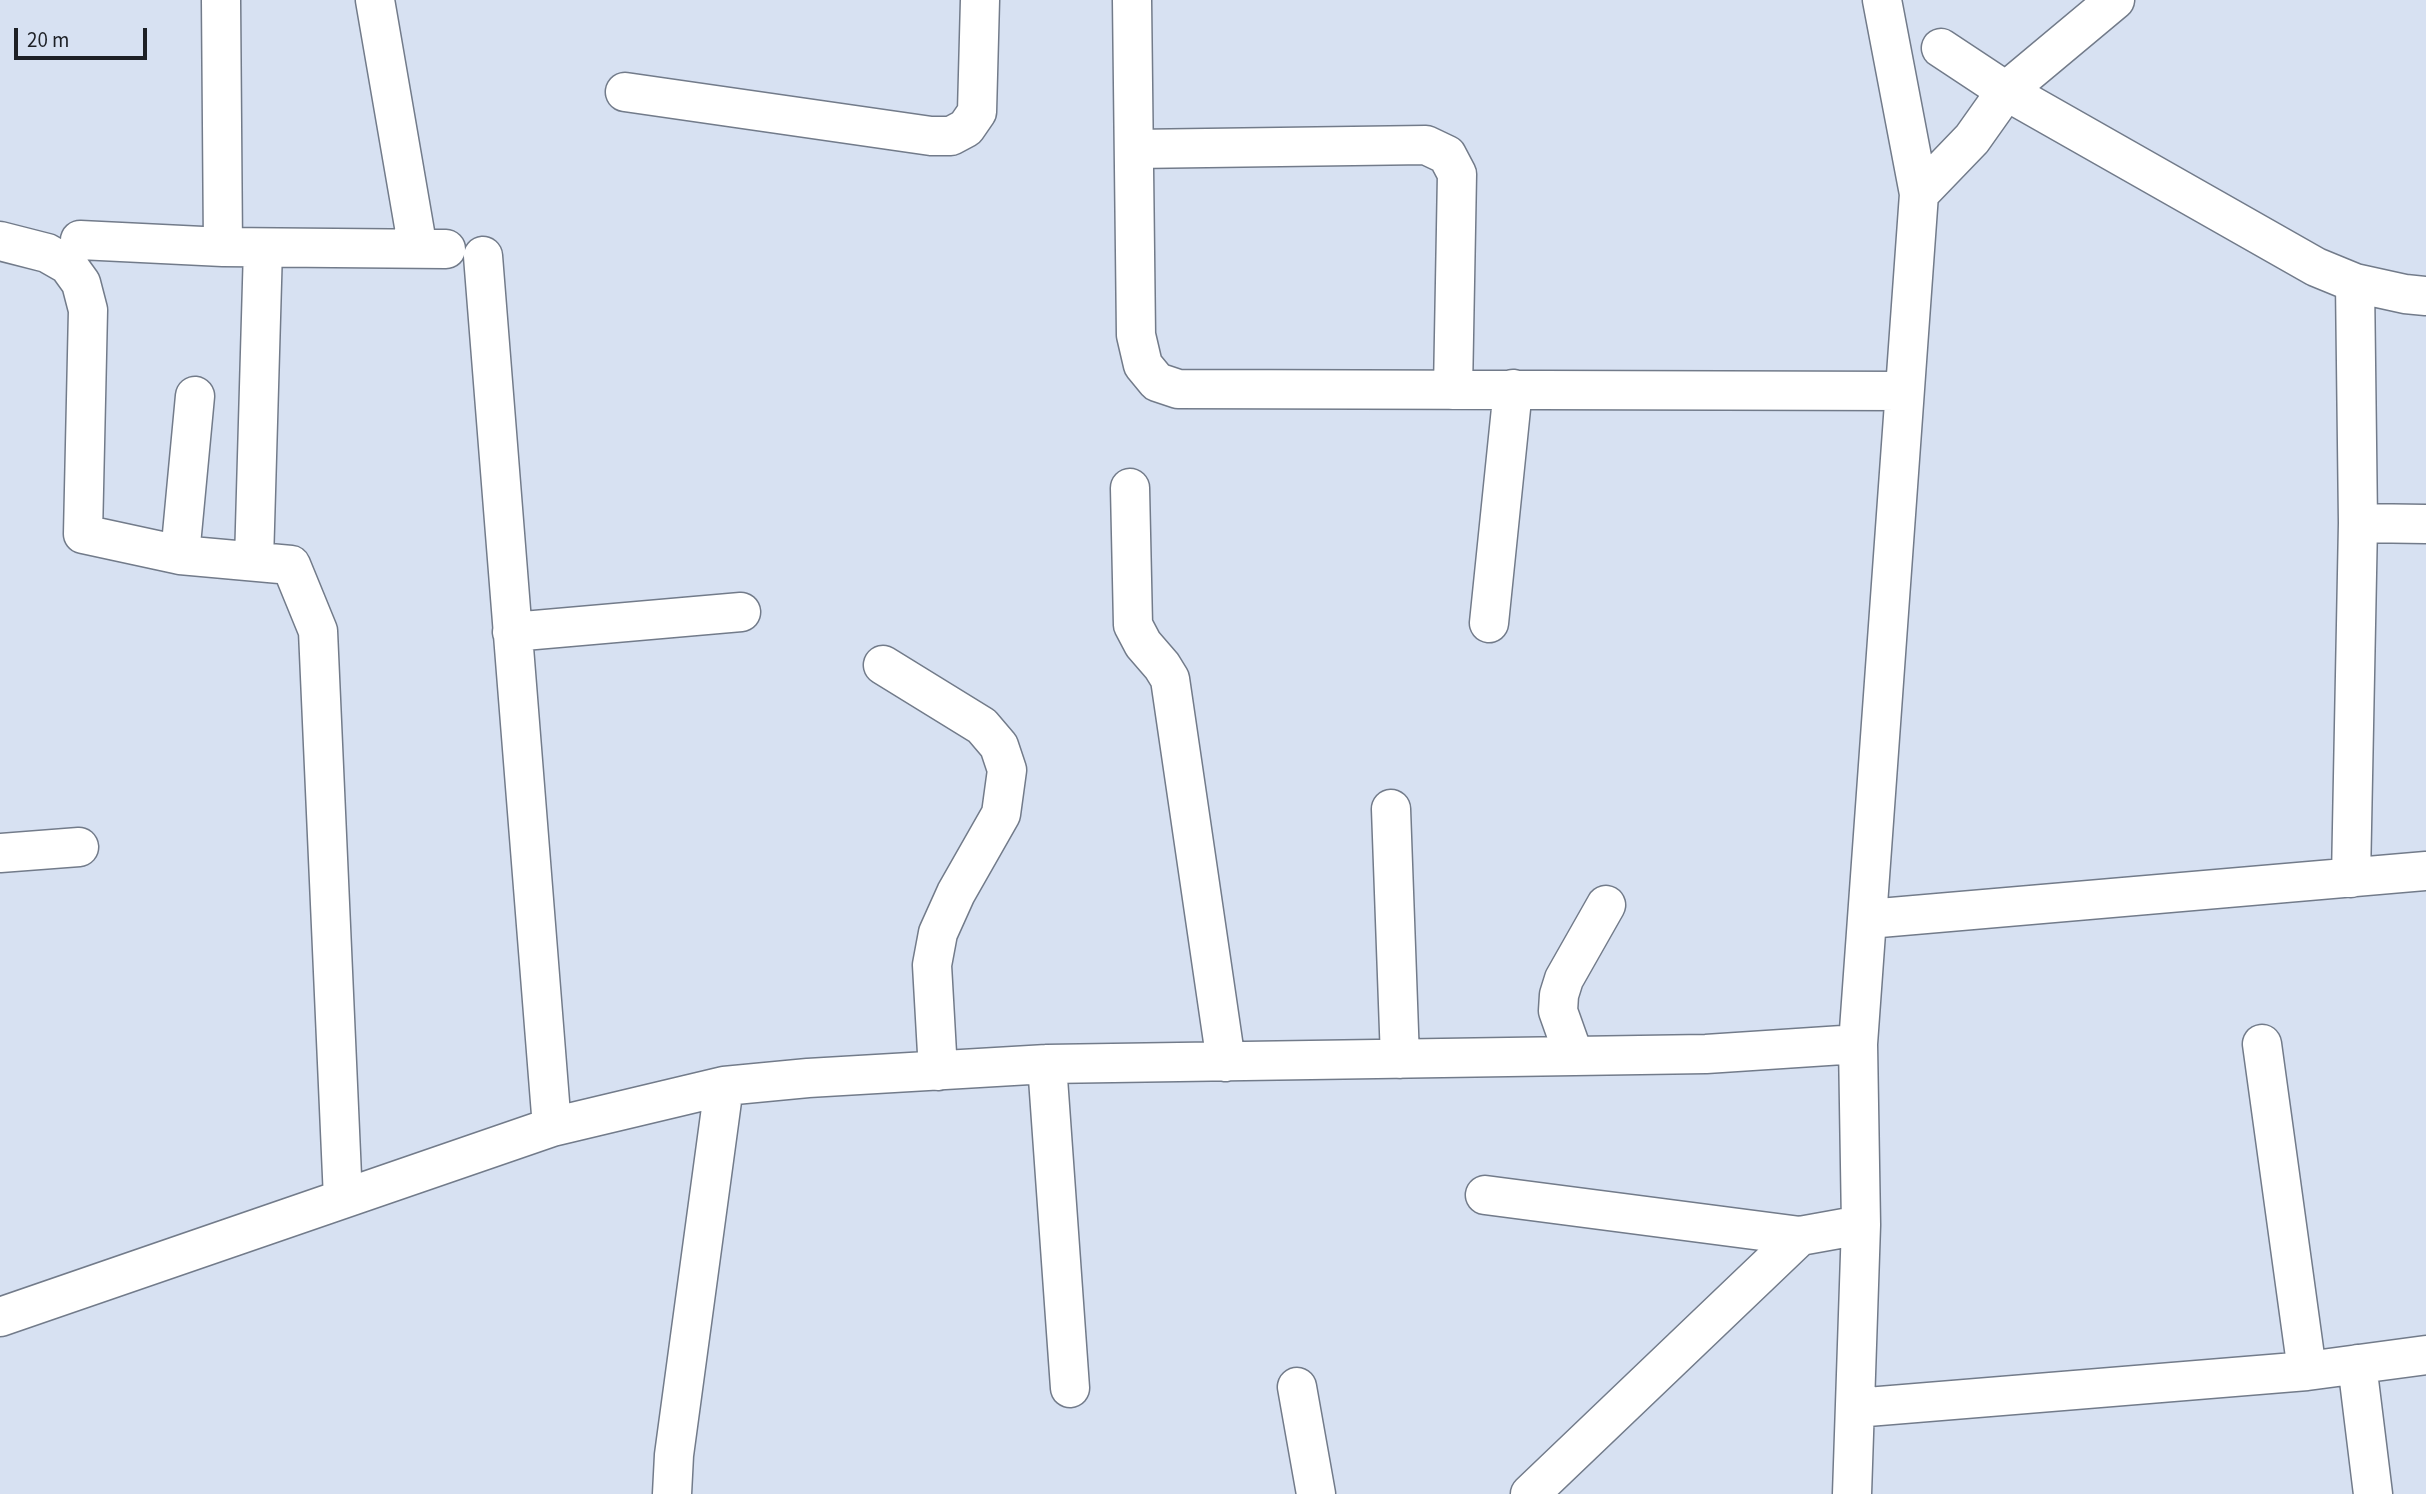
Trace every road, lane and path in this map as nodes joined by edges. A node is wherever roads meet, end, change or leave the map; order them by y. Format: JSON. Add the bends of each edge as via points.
{"nodes":[{"id":1,"x":221,"y":0,"type":"edge"},
{"id":2,"x":375,"y":0,"type":"edge"},
{"id":3,"x":981,"y":0,"type":"edge"},
{"id":4,"x":1132,"y":0,"type":"edge"},
{"id":5,"x":1882,"y":0,"type":"edge"},
{"id":6,"x":2115,"y":0,"type":"edge"},
{"id":7,"x":1941,"y":48,"type":"dead end"},
{"id":8,"x":2006,"y":91,"type":"junction"},
{"id":9,"x":625,"y":92,"type":"dead end"},
{"id":10,"x":1134,"y":149,"type":"junction"},
{"id":11,"x":1919,"y":194,"type":"junction"},
{"id":12,"x":80,"y":240,"type":"dead end"},
{"id":13,"x":0,"y":241,"type":"edge"},
{"id":14,"x":223,"y":247,"type":"junction"},
{"id":15,"x":263,"y":248,"type":"junction"},
{"id":16,"x":483,"y":256,"type":"dead end"},
{"id":17,"x":2355,"y":283,"type":"junction"},
{"id":18,"x":2426,"y":296,"type":"edge"},
{"id":19,"x":1513,"y":389,"type":"junction"},
{"id":20,"x":1453,"y":390,"type":"junction"},
{"id":21,"x":1905,"y":391,"type":"junction"},
{"id":22,"x":195,"y":396,"type":"dead end"},
{"id":23,"x":1130,"y":488,"type":"dead end"},
{"id":24,"x":2358,"y":523,"type":"junction"},
{"id":25,"x":2426,"y":524,"type":"edge"},
{"id":26,"x":180,"y":555,"type":"junction"},
{"id":27,"x":254,"y":561,"type":"junction"},
{"id":28,"x":741,"y":612,"type":"dead end"},
{"id":29,"x":1489,"y":623,"type":"dead end"},
{"id":30,"x":512,"y":632,"type":"junction"},
{"id":31,"x":884,"y":665,"type":"dead end"},
{"id":32,"x":1391,"y":809,"type":"dead end"},
{"id":33,"x":79,"y":847,"type":"dead end"},
{"id":34,"x":0,"y":853,"type":"edge"},
{"id":35,"x":2426,"y":871,"type":"edge"},
{"id":36,"x":2351,"y":878,"type":"junction"},
{"id":37,"x":1606,"y":905,"type":"dead end"},
{"id":38,"x":1868,"y":929,"type":"junction"},
{"id":39,"x":1858,"y":1044,"type":"junction"},
{"id":40,"x":2262,"y":1044,"type":"dead end"},
{"id":41,"x":1574,"y":1056,"type":"junction"},
{"id":42,"x":1400,"y":1059,"type":"junction"},
{"id":43,"x":1226,"y":1062,"type":"junction"},
{"id":44,"x":1046,"y":1065,"type":"junction"},
{"id":45,"x":938,"y":1071,"type":"junction"},
{"id":46,"x":724,"y":1086,"type":"junction"},
{"id":47,"x":552,"y":1127,"type":"junction"},
{"id":48,"x":1485,"y":1195,"type":"dead end"},
{"id":49,"x":343,"y":1199,"type":"junction"},
{"id":50,"x":1861,"y":1225,"type":"junction"},
{"id":51,"x":1800,"y":1236,"type":"junction"},
{"id":52,"x":0,"y":1317,"type":"edge"},
{"id":53,"x":2426,"y":1355,"type":"edge"},
{"id":54,"x":2357,"y":1364,"type":"junction"},
{"id":55,"x":2307,"y":1371,"type":"junction"},
{"id":56,"x":1297,"y":1387,"type":"dead end"},
{"id":57,"x":1070,"y":1388,"type":"dead end"},
{"id":58,"x":1855,"y":1408,"type":"junction"},
{"id":59,"x":672,"y":1494,"type":"edge"},
{"id":60,"x":1316,"y":1494,"type":"edge"},
{"id":61,"x":1530,"y":1494,"type":"edge"},
{"id":62,"x":1852,"y":1494,"type":"edge"},
{"id":63,"x":2373,"y":1494,"type":"edge"}],
"edges":[{"from":1,"to":14,"type":"street"},
{"from":2,"to":15,"type":"street","via":[[431,240]]},
{"from":3,"to":9,"type":"street","via":[[977,112],[966,128],[951,136]]},
{"from":4,"to":10,"type":"street"},
{"from":5,"to":11,"type":"street"},
{"from":6,"to":8,"type":"street"},
{"from":7,"to":8,"type":"street"},
{"from":8,"to":11,"type":"street","via":[[1972,139]]},
{"from":8,"to":17,"type":"street","via":[[2316,267]]},
{"from":10,"to":20,"type":"street","via":[[1136,335],[1143,365],[1157,382],[1178,388]]},
{"from":10,"to":20,"type":"street","via":[[1426,145],[1447,155],[1457,174]]},
{"from":11,"to":21,"type":"street"},
{"from":12,"to":14,"type":"street"},
{"from":13,"to":26,"type":"street","via":[[47,253],[68,264],[81,283],[88,310],[83,534]]},
{"from":14,"to":15,"type":"street"},
{"from":15,"to":27,"type":"street"},
{"from":16,"to":30,"type":"street"},
{"from":17,"to":18,"type":"street"},
{"from":17,"to":24,"type":"street"},
{"from":19,"to":20,"type":"street"},
{"from":19,"to":21,"type":"street"},
{"from":19,"to":29,"type":"street"},
{"from":21,"to":38,"type":"street"},
{"from":22,"to":26,"type":"street"},
{"from":23,"to":43,"type":"street","via":[[1133,625],[1170,679]]},
{"from":24,"to":25,"type":"street"},
{"from":24,"to":36,"type":"street"},
{"from":26,"to":27,"type":"street"},
{"from":27,"to":49,"type":"street","via":[[291,565],[318,631]]},
{"from":28,"to":30,"type":"street"},
{"from":30,"to":47,"type":"street"},
{"from":31,"to":45,"type":"street","via":[[982,726],[999,746],[1007,770],[1001,814],[938,933],[932,965]]},
{"from":32,"to":42,"type":"street"},
{"from":33,"to":34,"type":"street"},
{"from":35,"to":36,"type":"street"},
{"from":36,"to":38,"type":"street"},
{"from":37,"to":41,"type":"street","via":[[1559,995],[1558,1011]]},
{"from":38,"to":39,"type":"street"},
{"from":39,"to":41,"type":"street","via":[[1706,1054]]},
{"from":39,"to":50,"type":"street"},
{"from":40,"to":55,"type":"street"},
{"from":41,"to":42,"type":"street"},
{"from":42,"to":43,"type":"street"},
{"from":43,"to":44,"type":"street"},
{"from":44,"to":45,"type":"street"},
{"from":44,"to":57,"type":"street"},
{"from":45,"to":46,"type":"street"},
{"from":46,"to":47,"type":"street"},
{"from":46,"to":59,"type":"street"},
{"from":47,"to":49,"type":"street"},
{"from":48,"to":51,"type":"street"},
{"from":49,"to":52,"type":"street"},
{"from":50,"to":51,"type":"street"},
{"from":50,"to":58,"type":"street"},
{"from":51,"to":61,"type":"street"},
{"from":53,"to":54,"type":"street"},
{"from":54,"to":55,"type":"street"},
{"from":54,"to":63,"type":"street"},
{"from":55,"to":58,"type":"street"},
{"from":56,"to":60,"type":"street"},
{"from":58,"to":62,"type":"street"}]}
